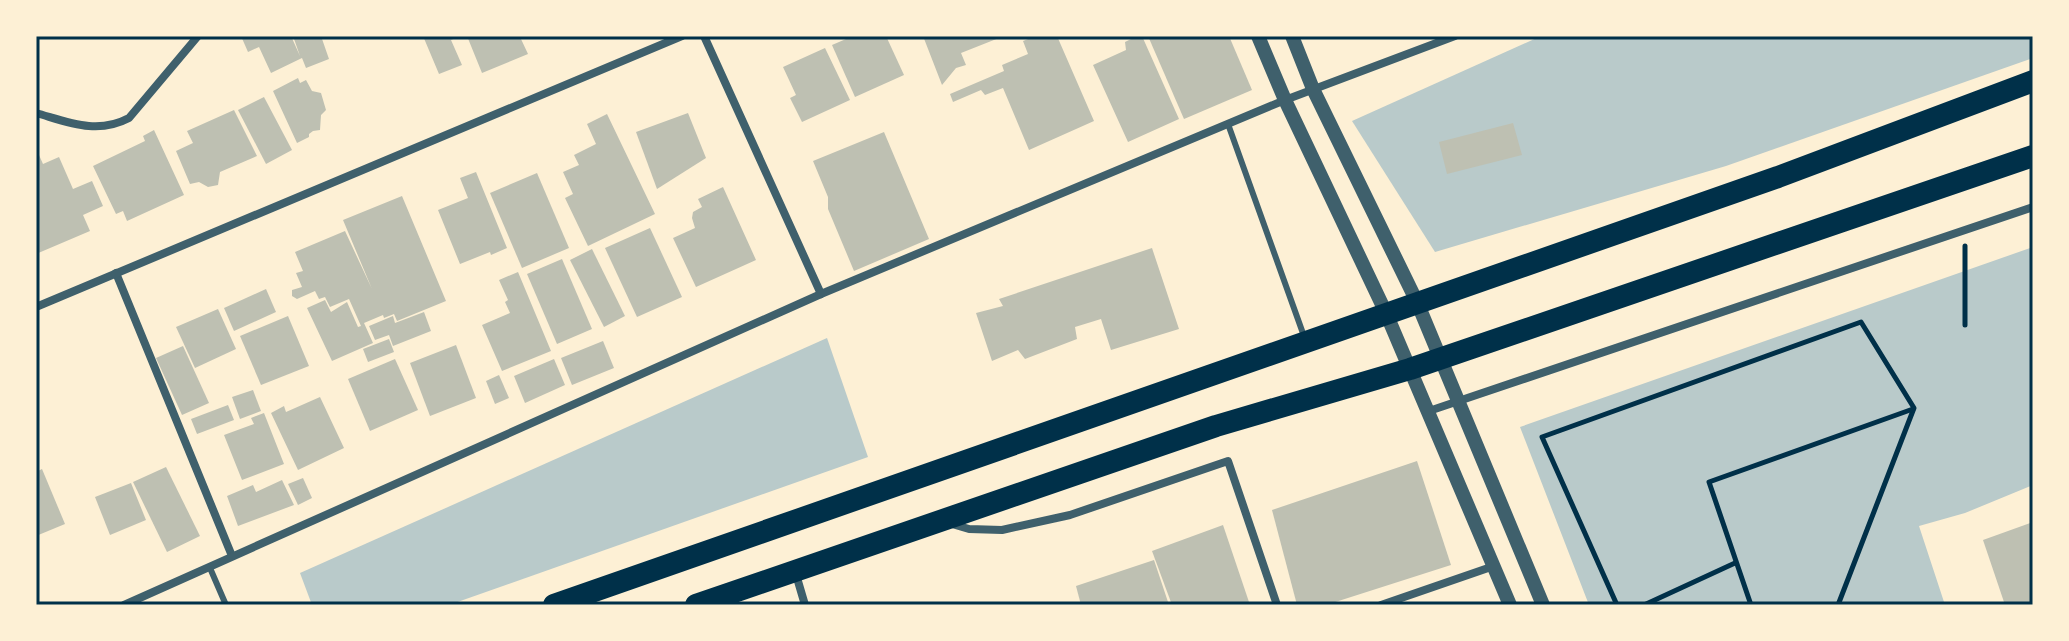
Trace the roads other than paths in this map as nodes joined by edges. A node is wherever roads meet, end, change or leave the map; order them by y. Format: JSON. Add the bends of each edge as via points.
{"nodes":[{"id":1,"x":198,"y":36,"type":"edge"},
{"id":2,"x":682,"y":36,"type":"edge"},
{"id":3,"x":704,"y":36,"type":"edge"},
{"id":4,"x":1258,"y":36,"type":"edge"},
{"id":5,"x":1292,"y":36,"type":"edge"},
{"id":6,"x":1455,"y":36,"type":"edge"},
{"id":7,"x":2033,"y":81,"type":"edge"},
{"id":8,"x":1313,"y":89,"type":"junction"},
{"id":9,"x":1285,"y":100,"type":"junction"},
{"id":10,"x":36,"y":113,"type":"edge"},
{"id":11,"x":1228,"y":124,"type":"junction"},
{"id":12,"x":2033,"y":156,"type":"edge"},
{"id":13,"x":2033,"y":207,"type":"edge"},
{"id":14,"x":116,"y":273,"type":"junction"},
{"id":15,"x":821,"y":294,"type":"junction"},
{"id":16,"x":1417,"y":302,"type":"junction"},
{"id":17,"x":36,"y":307,"type":"edge"},
{"id":18,"x":1386,"y":313,"type":"junction"},
{"id":19,"x":1306,"y":341,"type":"junction"},
{"id":20,"x":1440,"y":357,"type":"junction"},
{"id":21,"x":1410,"y":369,"type":"junction"},
{"id":22,"x":1459,"y":401,"type":"junction"},
{"id":23,"x":1429,"y":411,"type":"junction"},
{"id":24,"x":941,"y":520,"type":"junction"},
{"id":25,"x":232,"y":556,"type":"junction"},
{"id":26,"x":1494,"y":565,"type":"junction"},
{"id":27,"x":210,"y":568,"type":"junction"},
{"id":28,"x":795,"y":571,"type":"junction"},
{"id":29,"x":124,"y":605,"type":"edge"},
{"id":30,"x":226,"y":605,"type":"edge"},
{"id":31,"x":554,"y":605,"type":"edge"},
{"id":32,"x":696,"y":605,"type":"edge"},
{"id":33,"x":805,"y":605,"type":"edge"},
{"id":34,"x":1277,"y":605,"type":"edge"},
{"id":35,"x":1381,"y":605,"type":"edge"},
{"id":36,"x":1510,"y":605,"type":"edge"},
{"id":37,"x":1543,"y":605,"type":"edge"}],
"edges":[{"from":1,"to":10,"type":"street","via":[[129,118],[117,124],[85,127]]},
{"from":2,"to":14,"type":"street"},
{"from":3,"to":15,"type":"street"},
{"from":4,"to":9,"type":"street"},
{"from":5,"to":8,"type":"street"},
{"from":6,"to":8,"type":"street"},
{"from":7,"to":16,"type":"highway","via":[[1778,177]]},
{"from":8,"to":9,"type":"street"},
{"from":8,"to":16,"type":"street"},
{"from":9,"to":11,"type":"street"},
{"from":9,"to":18,"type":"street"},
{"from":11,"to":15,"type":"street"},
{"from":11,"to":19,"type":"lane"},
{"from":12,"to":20,"type":"highway"},
{"from":13,"to":22,"type":"street"},
{"from":14,"to":17,"type":"street"},
{"from":14,"to":25,"type":"street"},
{"from":15,"to":25,"type":"street"},
{"from":16,"to":18,"type":"highway"},
{"from":16,"to":20,"type":"street"},
{"from":18,"to":19,"type":"highway"},
{"from":18,"to":21,"type":"street"},
{"from":19,"to":31,"type":"highway"},
{"from":20,"to":21,"type":"highway"},
{"from":20,"to":22,"type":"street"},
{"from":21,"to":23,"type":"street"},
{"from":21,"to":24,"type":"highway","via":[[1216,426]]},
{"from":22,"to":23,"type":"street"},
{"from":22,"to":37,"type":"street"},
{"from":23,"to":26,"type":"street"},
{"from":24,"to":28,"type":"highway"},
{"from":24,"to":34,"type":"street","via":[[969,529],[1002,530],[1070,515],[1228,461]]},
{"from":25,"to":27,"type":"street"},
{"from":26,"to":35,"type":"street"},
{"from":26,"to":36,"type":"street"},
{"from":27,"to":29,"type":"street"},
{"from":27,"to":30,"type":"lane"},
{"from":28,"to":32,"type":"highway"},
{"from":28,"to":33,"type":"street"}]}
